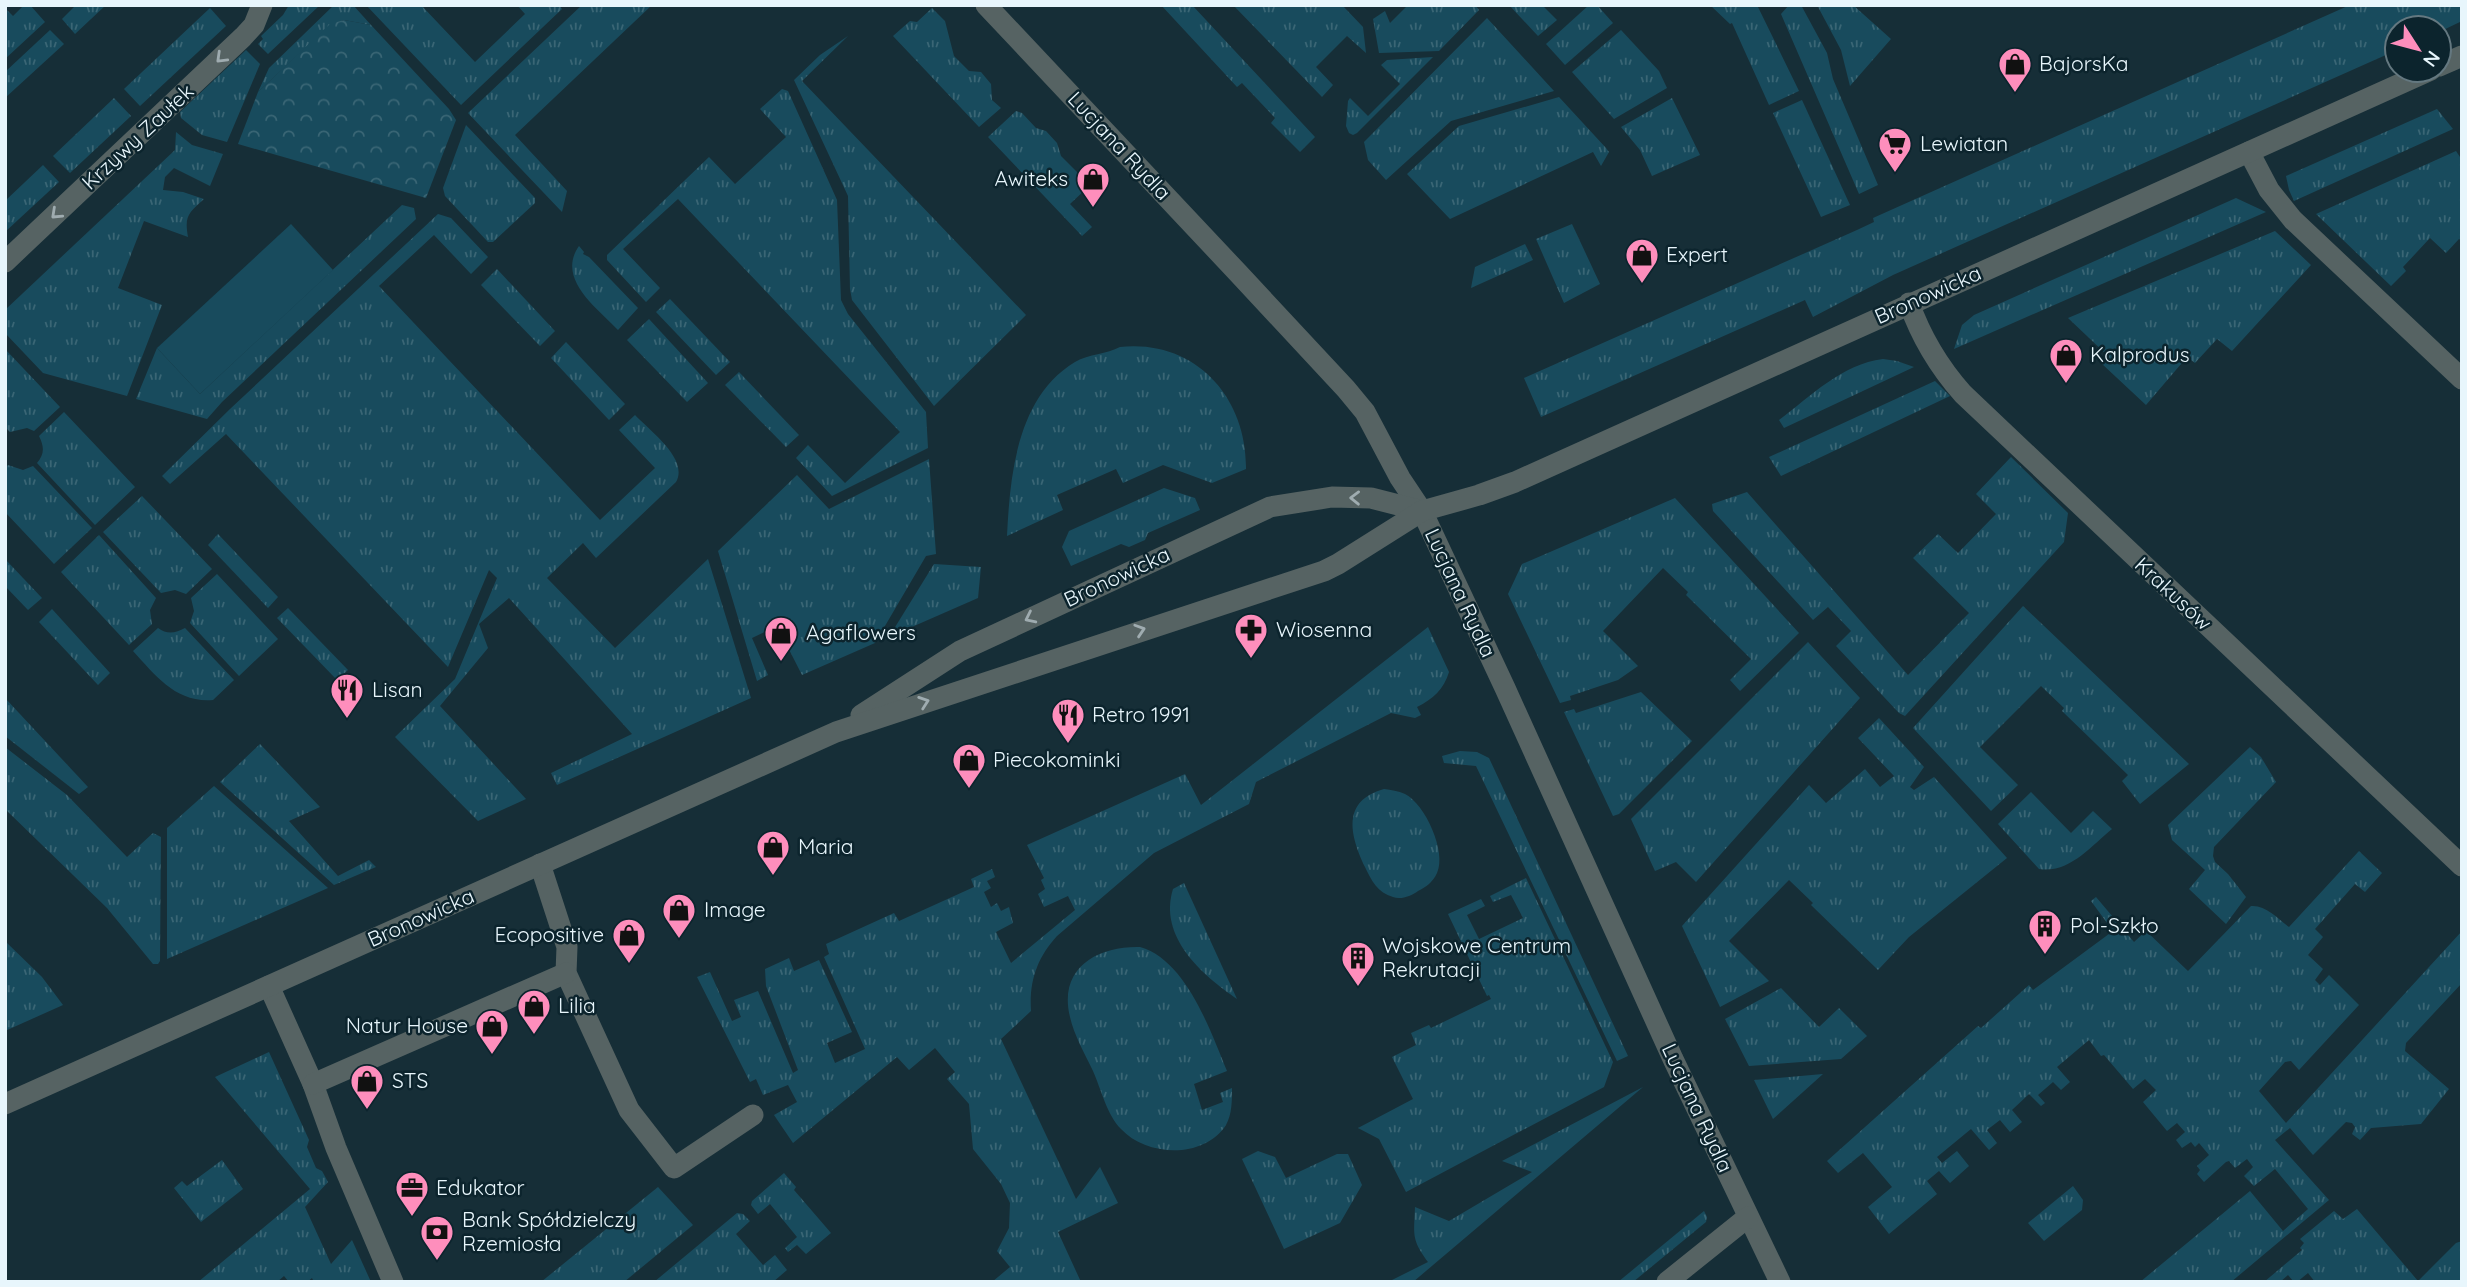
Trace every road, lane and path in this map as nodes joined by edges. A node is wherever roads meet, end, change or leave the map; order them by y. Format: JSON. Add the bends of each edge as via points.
{"nodes":[{"id":1,"x":262,"y":5,"type":"edge"},
{"id":2,"x":986,"y":5,"type":"edge"},
{"id":3,"x":2400,"y":84,"type":"edge"},
{"id":4,"x":2249,"y":152,"type":"junction"},
{"id":5,"x":5,"y":262,"type":"edge"},
{"id":6,"x":1909,"y":303,"type":"junction"},
{"id":7,"x":2462,"y":379,"type":"edge"},
{"id":8,"x":1422,"y":511,"type":"junction"},
{"id":9,"x":836,"y":732,"type":"junction"},
{"id":10,"x":540,"y":864,"type":"junction"},
{"id":11,"x":2462,"y":866,"type":"edge"},
{"id":12,"x":566,"y":973,"type":"junction"},
{"id":13,"x":269,"y":986,"type":"junction"},
{"id":14,"x":313,"y":1084,"type":"junction"},
{"id":15,"x":5,"y":1104,"type":"edge"},
{"id":16,"x":754,"y":1115,"type":"dead end"},
{"id":17,"x":1748,"y":1216,"type":"junction"},
{"id":18,"x":393,"y":1282,"type":"edge"},
{"id":19,"x":1667,"y":1282,"type":"edge"},
{"id":20,"x":1780,"y":1282,"type":"edge"}],
"edges":[{"from":1,"to":5,"type":"street","name":"Krzywy Zaułek","one_way":true,"via":[[243,37]]},
{"from":2,"to":8,"type":"street","name":"Lucjana Rydla","via":[[1346,389],[1365,412]]},
{"from":3,"to":4,"type":"street","name":"Bronowicka"},
{"from":4,"to":6,"type":"street","name":"Bronowicka"},
{"from":4,"to":7,"type":"street","via":[[2269,190],[2293,220]]},
{"from":6,"to":8,"type":"street","name":"Bronowicka","via":[[1501,488]]},
{"from":6,"to":11,"type":"street","name":"Krakusów","via":[[1926,344],[1963,394]]},
{"from":9,"to":8,"type":"street","name":"Bronowicka","one_way":true,"via":[[1324,570]]},
{"from":8,"to":9,"type":"street","name":"Bronowicka","one_way":true,"via":[[1371,498],[1332,497],[1270,507],[960,651]]},
{"from":8,"to":17,"type":"street","name":"Lucjana Rydla"},
{"from":9,"to":10,"type":"street","name":"Bronowicka"},
{"from":10,"to":12,"type":"street","via":[[567,947]]},
{"from":10,"to":13,"type":"street","name":"Bronowicka"},
{"from":12,"to":14,"type":"street"},
{"from":12,"to":16,"type":"street","via":[[629,1110],[674,1168]]},
{"from":13,"to":14,"type":"street"},
{"from":13,"to":15,"type":"street","name":"Bronowicka"},
{"from":14,"to":18,"type":"street"},
{"from":17,"to":19,"type":"street"},
{"from":17,"to":20,"type":"street","name":"Lucjana Rydla"}]}
